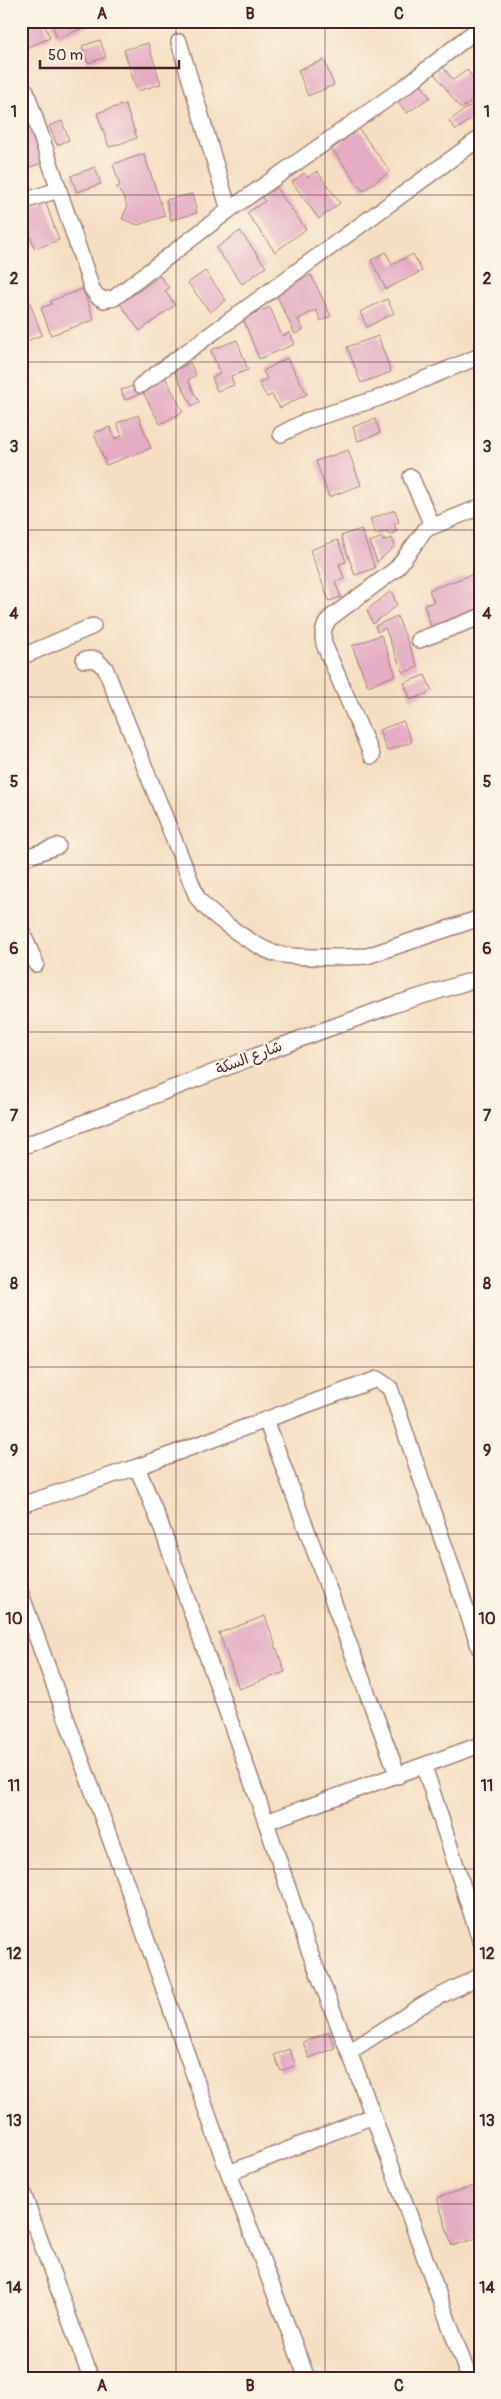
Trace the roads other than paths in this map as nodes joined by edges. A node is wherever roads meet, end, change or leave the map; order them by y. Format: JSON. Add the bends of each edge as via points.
{"nodes":[{"id":1,"x":480,"y":27,"type":"edge"},
{"id":2,"x":179,"y":42,"type":"dead end"},
{"id":3,"x":26,"y":91,"type":"dead end"},
{"id":4,"x":480,"y":138,"type":"edge"},
{"id":5,"x":58,"y":190,"type":"junction"},
{"id":6,"x":21,"y":202,"type":"edge"},
{"id":7,"x":229,"y":210,"type":"junction"},
{"id":8,"x":480,"y":356,"type":"edge"},
{"id":9,"x":141,"y":385,"type":"dead end"},
{"id":10,"x":281,"y":434,"type":"dead end"},
{"id":11,"x":411,"y":477,"type":"dead end"},
{"id":12,"x":480,"y":507,"type":"edge"},
{"id":13,"x":432,"y":525,"type":"junction"},
{"id":14,"x":480,"y":617,"type":"edge"},
{"id":15,"x":93,"y":626,"type":"dead end"},
{"id":16,"x":420,"y":640,"type":"dead end"},
{"id":17,"x":21,"y":657,"type":"edge"},
{"id":18,"x":84,"y":660,"type":"dead end"},
{"id":19,"x":372,"y":756,"type":"dead end"},
{"id":20,"x":58,"y":846,"type":"dead end"},
{"id":21,"x":21,"y":860,"type":"edge"},
{"id":22,"x":480,"y":918,"type":"edge"},
{"id":23,"x":21,"y":930,"type":"edge"},
{"id":24,"x":36,"y":964,"type":"dead end"},
{"id":25,"x":480,"y":978,"type":"edge"},
{"id":26,"x":21,"y":1147,"type":"edge"},
{"id":27,"x":266,"y":1420,"type":"junction"},
{"id":28,"x":137,"y":1467,"type":"junction"},
{"id":29,"x":21,"y":1506,"type":"edge"},
{"id":30,"x":21,"y":1594,"type":"edge"},
{"id":31,"x":480,"y":1649,"type":"edge"},
{"id":32,"x":480,"y":1745,"type":"edge"},
{"id":33,"x":424,"y":1766,"type":"junction"},
{"id":34,"x":398,"y":1776,"type":"junction"},
{"id":35,"x":266,"y":1822,"type":"junction"},
{"id":36,"x":480,"y":1940,"type":"edge"},
{"id":37,"x":480,"y":1976,"type":"edge"},
{"id":38,"x":349,"y":2052,"type":"junction"},
{"id":39,"x":373,"y":2116,"type":"junction"},
{"id":40,"x":229,"y":2173,"type":"junction"},
{"id":41,"x":21,"y":2188,"type":"edge"},
{"id":42,"x":91,"y":2378,"type":"edge"},
{"id":43,"x":307,"y":2378,"type":"edge"},
{"id":44,"x":469,"y":2378,"type":"edge"}],
"edges":[{"from":1,"to":7,"type":"street","via":[[407,85]]},
{"from":2,"to":7,"type":"street"},
{"from":3,"to":5,"type":"street"},
{"from":4,"to":9,"type":"street"},
{"from":5,"to":6,"type":"street"},
{"from":5,"to":7,"type":"street","via":[[92,289],[104,300],[114,298]]},
{"from":8,"to":10,"type":"street","via":[[379,398],[306,421]]},
{"from":11,"to":13,"type":"street"},
{"from":12,"to":13,"type":"street"},
{"from":13,"to":19,"type":"street","via":[[396,569],[330,618],[322,634]]},
{"from":14,"to":16,"type":"street"},
{"from":15,"to":17,"type":"street"},
{"from":18,"to":22,"type":"street","via":[[95,659],[105,668],[197,897],[219,920],[277,954],[350,957],[367,956]]},
{"from":20,"to":21,"type":"street"},
{"from":23,"to":24,"type":"street"},
{"from":25,"to":26,"type":"street","name":"شارع السكة","via":[[305,1036]]},
{"from":27,"to":28,"type":"street"},
{"from":27,"to":31,"type":"street","via":[[377,1379],[385,1382],[390,1388]]},
{"from":27,"to":34,"type":"street"},
{"from":28,"to":29,"type":"street"},
{"from":28,"to":35,"type":"street"},
{"from":30,"to":40,"type":"street"},
{"from":32,"to":33,"type":"street"},
{"from":33,"to":34,"type":"street"},
{"from":33,"to":36,"type":"street"},
{"from":34,"to":35,"type":"street"},
{"from":35,"to":38,"type":"street","via":[[307,1945]]},
{"from":37,"to":38,"type":"street","via":[[424,2004]]},
{"from":38,"to":39,"type":"street"},
{"from":39,"to":40,"type":"street"},
{"from":39,"to":44,"type":"street"},
{"from":40,"to":43,"type":"street"},
{"from":41,"to":42,"type":"street"}]}
